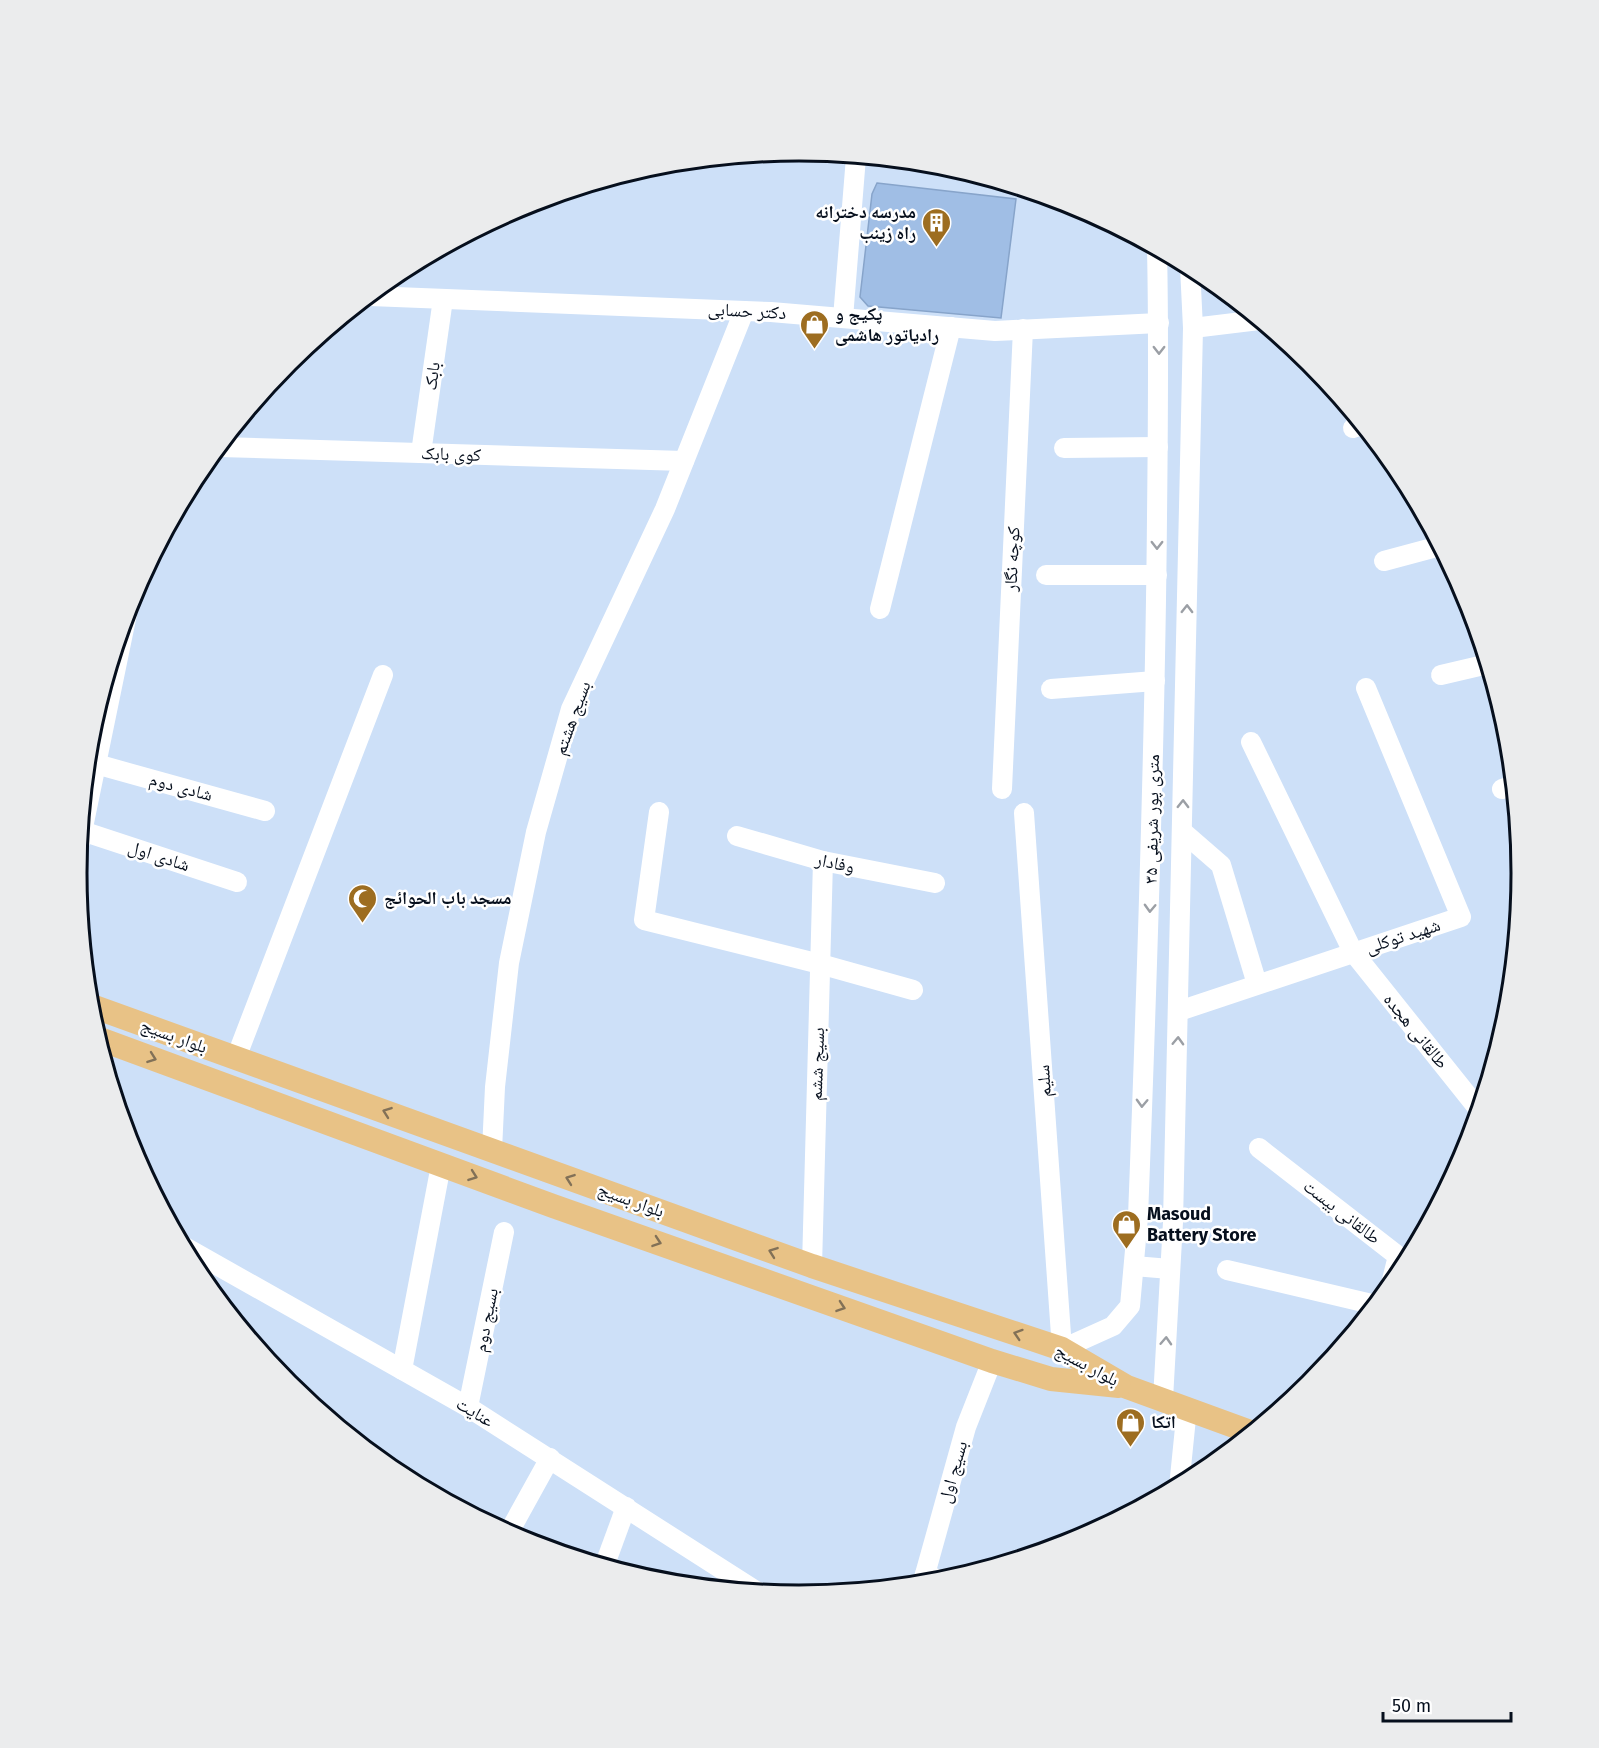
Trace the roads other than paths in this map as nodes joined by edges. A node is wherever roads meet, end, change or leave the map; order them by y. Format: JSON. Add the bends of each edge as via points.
{"nodes":[{"id":1,"x":855,"y":164,"type":"edge"},
{"id":2,"x":1157,"y":258,"type":"edge"},
{"id":3,"x":1191,"y":279,"type":"edge"},
{"id":4,"x":384,"y":297,"type":"edge"},
{"id":5,"x":442,"y":299,"type":"junction"},
{"id":6,"x":744,"y":311,"type":"junction"},
{"id":7,"x":843,"y":318,"type":"junction"},
{"id":8,"x":1248,"y":321,"type":"edge"},
{"id":9,"x":1159,"y":323,"type":"junction"},
{"id":10,"x":951,"y":327,"type":"junction"},
{"id":11,"x":1193,"y":328,"type":"junction"},
{"id":12,"x":1023,"y":329,"type":"junction"},
{"id":13,"x":229,"y":447,"type":"edge"},
{"id":14,"x":1158,"y":447,"type":"junction"},
{"id":15,"x":1064,"y":448,"type":"dead end"},
{"id":16,"x":421,"y":453,"type":"junction"},
{"id":17,"x":684,"y":461,"type":"junction"},
{"id":18,"x":1433,"y":548,"type":"edge"},
{"id":19,"x":1384,"y":561,"type":"dead end"},
{"id":20,"x":1157,"y":575,"type":"junction"},
{"id":21,"x":1046,"y":576,"type":"dead end"},
{"id":22,"x":880,"y":609,"type":"dead end"},
{"id":23,"x":1480,"y":666,"type":"edge"},
{"id":24,"x":383,"y":675,"type":"dead end"},
{"id":25,"x":1442,"y":675,"type":"dead end"},
{"id":26,"x":1155,"y":681,"type":"junction"},
{"id":27,"x":112,"y":687,"type":"edge"},
{"id":28,"x":1366,"y":688,"type":"dead end"},
{"id":29,"x":1051,"y":689,"type":"dead end"},
{"id":30,"x":1251,"y":742,"type":"dead end"},
{"id":31,"x":96,"y":764,"type":"joint"},
{"id":32,"x":1002,"y":789,"type":"dead end"},
{"id":33,"x":265,"y":811,"type":"dead end"},
{"id":34,"x":659,"y":812,"type":"dead end"},
{"id":35,"x":1024,"y":813,"type":"dead end"},
{"id":36,"x":1182,"y":832,"type":"junction"},
{"id":37,"x":737,"y":836,"type":"dead end"},
{"id":38,"x":89,"y":838,"type":"edge"},
{"id":39,"x":823,"y":861,"type":"junction"},
{"id":40,"x":237,"y":882,"type":"dead end"},
{"id":41,"x":935,"y":883,"type":"dead end"},
{"id":42,"x":1353,"y":952,"type":"junction"},
{"id":43,"x":820,"y":964,"type":"junction"},
{"id":44,"x":1257,"y":984,"type":"junction"},
{"id":45,"x":913,"y":990,"type":"dead end"},
{"id":46,"x":100,"y":1009,"type":"edge"},
{"id":47,"x":1179,"y":1011,"type":"junction"},
{"id":48,"x":107,"y":1041,"type":"edge"},
{"id":49,"x":236,"y":1058,"type":"junction"},
{"id":50,"x":1474,"y":1103,"type":"edge"},
{"id":51,"x":1259,"y":1148,"type":"dead end"},
{"id":52,"x":492,"y":1150,"type":"junction"},
{"id":53,"x":441,"y":1164,"type":"junction"},
{"id":54,"x":504,"y":1232,"type":"dead end"},
{"id":55,"x":197,"y":1254,"type":"edge"},
{"id":56,"x":1396,"y":1263,"type":"edge"},
{"id":57,"x":812,"y":1266,"type":"junction"},
{"id":58,"x":1134,"y":1266,"type":"junction"},
{"id":59,"x":1170,"y":1269,"type":"junction"},
{"id":60,"x":1227,"y":1270,"type":"dead end"},
{"id":61,"x":1368,"y":1303,"type":"edge"},
{"id":62,"x":1062,"y":1349,"type":"junction"},
{"id":63,"x":992,"y":1361,"type":"junction"},
{"id":64,"x":402,"y":1370,"type":"junction"},
{"id":65,"x":1127,"y":1387,"type":"junction"},
{"id":66,"x":1162,"y":1399,"type":"junction"},
{"id":67,"x":468,"y":1407,"type":"junction"},
{"id":68,"x":1187,"y":1408,"type":"junction"},
{"id":69,"x":1244,"y":1430,"type":"edge"},
{"id":70,"x":550,"y":1458,"type":"junction"},
{"id":71,"x":1180,"y":1476,"type":"edge"},
{"id":72,"x":626,"y":1507,"type":"junction"},
{"id":73,"x":513,"y":1526,"type":"edge"},
{"id":74,"x":607,"y":1560,"type":"edge"},
{"id":75,"x":924,"y":1575,"type":"edge"},
{"id":76,"x":745,"y":1584,"type":"edge"}],
"edges":[{"from":1,"to":7,"type":"street"},
{"from":2,"to":9,"type":"street","name":"۳۵ متری پور شریفی"},
{"from":3,"to":11,"type":"street","name":"۳۵ متری پور شریفی"},
{"from":4,"to":5,"type":"street","name":"دکتر حسابی"},
{"from":5,"to":6,"type":"street","name":"دکتر حسابی"},
{"from":5,"to":16,"type":"street","name":"بابک"},
{"from":6,"to":7,"type":"street","name":"دکتر حسابی"},
{"from":6,"to":17,"type":"street","name":"بسیج هشتم"},
{"from":7,"to":10,"type":"street","name":"دکتر حسابی"},
{"from":8,"to":11,"type":"street"},
{"from":9,"to":12,"type":"street","name":"دکتر حسابی"},
{"from":9,"to":14,"type":"street","name":"۳۵ متری پور شریفی","one_way":true},
{"from":10,"to":12,"type":"street","name":"دکتر حسابی"},
{"from":10,"to":22,"type":"street"},
{"from":36,"to":11,"type":"street","name":"۳۵ متری پور شریفی","one_way":true},
{"from":12,"to":32,"type":"street","name":"کوچه نگار"},
{"from":13,"to":16,"type":"street","name":"کوی بابک"},
{"from":14,"to":15,"type":"street"},
{"from":14,"to":20,"type":"street","name":"۳۵ متری پور شریفی","one_way":true},
{"from":16,"to":17,"type":"street","name":"کوی بابک"},
{"from":17,"to":52,"type":"street","name":"بسیج هشتم","via":[[571,709],[536,832],[509,963]]},
{"from":18,"to":19,"type":"street"},
{"from":20,"to":21,"type":"street"},
{"from":20,"to":26,"type":"street","name":"۳۵ متری پور شریفی"},
{"from":23,"to":25,"type":"street"},
{"from":24,"to":49,"type":"street"},
{"from":26,"to":29,"type":"street"},
{"from":26,"to":58,"type":"street","name":"۳۵ متری پور شریفی","one_way":true,"via":[[1151,877]]},
{"from":27,"to":31,"type":"street"},
{"from":28,"to":42,"type":"street","name":"شهید توکلی","via":[[1461,917]]},
{"from":30,"to":42,"type":"street","name":"طالقانی هجده"},
{"from":31,"to":33,"type":"street","name":"شادی دوم"},
{"from":34,"to":43,"type":"street","via":[[644,920]]},
{"from":35,"to":62,"type":"street","name":"سلیم"},
{"from":36,"to":44,"type":"street","via":[[1221,866]]},
{"from":36,"to":47,"type":"street","name":"۳۵ متری پور شریفی"},
{"from":37,"to":39,"type":"street","name":"وفادار"},
{"from":38,"to":40,"type":"street","name":"شادی اول"},
{"from":39,"to":41,"type":"street","name":"وفادار"},
{"from":39,"to":43,"type":"street","name":"بسیج ششم"},
{"from":42,"to":44,"type":"street","name":"شهید توکلی"},
{"from":42,"to":50,"type":"street","name":"طالقانی هجده"},
{"from":43,"to":45,"type":"street"},
{"from":43,"to":57,"type":"street","name":"بسیج ششم"},
{"from":44,"to":47,"type":"street","name":"شهید توکلی"},
{"from":46,"to":49,"type":"main road","name":"بلوار بسیج"},
{"from":59,"to":47,"type":"street","name":"۳۵ متری پور شریفی","one_way":true},
{"from":48,"to":53,"type":"main road","name":"بلوار بسیج","one_way":true},
{"from":52,"to":49,"type":"main road","name":"بلوار بسیج","one_way":true},
{"from":51,"to":56,"type":"street","name":"طالقانی بیست","via":[[1398,1256]]},
{"from":57,"to":52,"type":"main road","name":"بلوار بسیج","one_way":true},
{"from":53,"to":63,"type":"main road","name":"بلوار بسیج","one_way":true},
{"from":53,"to":64,"type":"street"},
{"from":54,"to":67,"type":"street","name":"بسيج دوم"},
{"from":55,"to":64,"type":"street","name":"عنایت"},
{"from":62,"to":57,"type":"main road","name":"بلوار بسیج","one_way":true},
{"from":58,"to":59,"type":"street"},
{"from":58,"to":62,"type":"street","name":"۳۵ متری پور شریفی","via":[[1130,1306],[1113,1326]]},
{"from":66,"to":59,"type":"street","name":"۳۵ متری پور شریفی","one_way":true},
{"from":60,"to":61,"type":"street"},
{"from":62,"to":65,"type":"main road","name":"بلوار بسیج"},
{"from":63,"to":65,"type":"main road","name":"بلوار بسیج","via":[[1051,1379]]},
{"from":63,"to":75,"type":"street","name":"بسیج اول","via":[[966,1427]]},
{"from":64,"to":67,"type":"street","name":"عنایت"},
{"from":65,"to":66,"type":"main road"},
{"from":66,"to":68,"type":"main road"},
{"from":67,"to":70,"type":"street","name":"عنایت"},
{"from":68,"to":69,"type":"main road"},
{"from":68,"to":71,"type":"street"},
{"from":70,"to":72,"type":"street","name":"عنایت"},
{"from":70,"to":73,"type":"street"},
{"from":72,"to":74,"type":"street"},
{"from":72,"to":76,"type":"street","name":"عنایت"}]}
